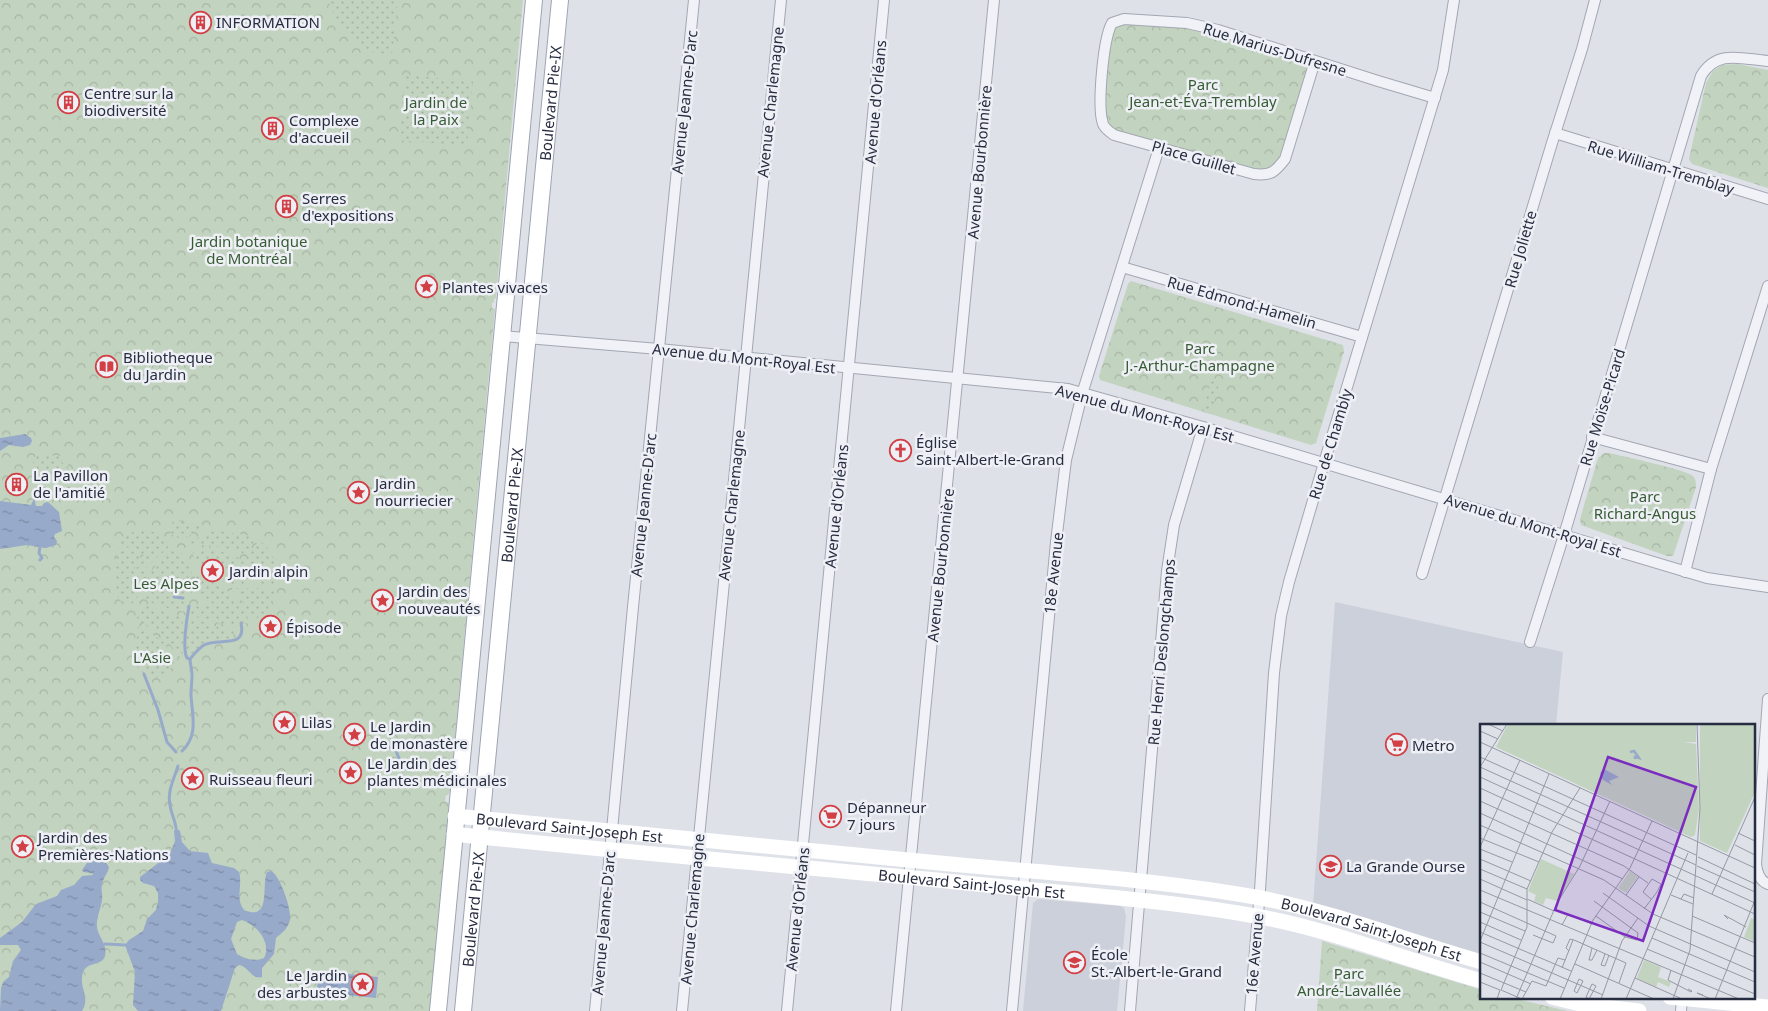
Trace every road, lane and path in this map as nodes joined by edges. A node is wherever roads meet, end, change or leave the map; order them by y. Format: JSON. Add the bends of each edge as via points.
{"nodes":[{"id":1,"x":534,"y":0,"type":"edge"},
{"id":2,"x":560,"y":0,"type":"edge"},
{"id":3,"x":694,"y":0,"type":"edge"},
{"id":4,"x":781,"y":0,"type":"edge"},
{"id":5,"x":884,"y":0,"type":"edge"},
{"id":6,"x":994,"y":0,"type":"edge"},
{"id":7,"x":1454,"y":0,"type":"edge"},
{"id":8,"x":1594,"y":0,"type":"edge"},
{"id":9,"x":1112,"y":23,"type":"joint"},
{"id":10,"x":1315,"y":61,"type":"junction"},
{"id":11,"x":1768,"y":61,"type":"edge"},
{"id":12,"x":1435,"y":98,"type":"junction"},
{"id":13,"x":1555,"y":133,"type":"junction"},
{"id":14,"x":1159,"y":148,"type":"junction"},
{"id":15,"x":1672,"y":171,"type":"junction"},
{"id":16,"x":1768,"y":200,"type":"edge"},
{"id":17,"x":1122,"y":267,"type":"junction"},
{"id":18,"x":1768,"y":286,"type":"edge"},
{"id":19,"x":502,"y":336,"type":"junction"},
{"id":20,"x":1362,"y":337,"type":"junction"},
{"id":21,"x":528,"y":338,"type":"junction"},
{"id":22,"x":659,"y":349,"type":"junction"},
{"id":23,"x":745,"y":358,"type":"junction"},
{"id":24,"x":849,"y":369,"type":"junction"},
{"id":25,"x":958,"y":379,"type":"junction"},
{"id":26,"x":1082,"y":394,"type":"junction"},
{"id":27,"x":1203,"y":426,"type":"junction"},
{"id":28,"x":1592,"y":437,"type":"junction"},
{"id":29,"x":1324,"y":463,"type":"junction"},
{"id":30,"x":1711,"y":470,"type":"junction"},
{"id":31,"x":1445,"y":499,"type":"junction"},
{"id":32,"x":1564,"y":535,"type":"junction"},
{"id":33,"x":1685,"y":572,"type":"junction"},
{"id":34,"x":1422,"y":574,"type":"dead end"},
{"id":35,"x":1768,"y":587,"type":"edge"},
{"id":36,"x":1530,"y":642,"type":"dead end"},
{"id":37,"x":1768,"y":699,"type":"edge"},
{"id":38,"x":456,"y":816,"type":"junction"},
{"id":39,"x":482,"y":818,"type":"junction"},
{"id":40,"x":612,"y":832,"type":"junction"},
{"id":41,"x":454,"y":834,"type":"junction"},
{"id":42,"x":480,"y":837,"type":"junction"},
{"id":43,"x":698,"y":841,"type":"junction"},
{"id":44,"x":610,"y":849,"type":"junction"},
{"id":45,"x":803,"y":851,"type":"junction"},
{"id":46,"x":697,"y":857,"type":"junction"},
{"id":47,"x":910,"y":861,"type":"junction"},
{"id":48,"x":801,"y":867,"type":"junction"},
{"id":49,"x":1025,"y":871,"type":"junction"},
{"id":50,"x":908,"y":877,"type":"junction"},
{"id":51,"x":1141,"y":882,"type":"junction"},
{"id":52,"x":1768,"y":884,"type":"edge"},
{"id":53,"x":1023,"y":889,"type":"junction"},
{"id":54,"x":1259,"y":898,"type":"junction"},
{"id":55,"x":1139,"y":900,"type":"junction"},
{"id":56,"x":1258,"y":917,"type":"junction"},
{"id":57,"x":1480,"y":961,"type":"edge"},
{"id":58,"x":1480,"y":980,"type":"edge"},
{"id":59,"x":1556,"y":998,"type":"edge"},
{"id":60,"x":1678,"y":1002,"type":"edge"},
{"id":61,"x":1768,"y":1006,"type":"edge"},
{"id":62,"x":438,"y":1011,"type":"edge"},
{"id":63,"x":463,"y":1011,"type":"edge"},
{"id":64,"x":595,"y":1011,"type":"edge"},
{"id":65,"x":682,"y":1011,"type":"edge"},
{"id":66,"x":787,"y":1011,"type":"edge"},
{"id":67,"x":896,"y":1011,"type":"edge"},
{"id":68,"x":1012,"y":1011,"type":"edge"},
{"id":69,"x":1130,"y":1011,"type":"edge"},
{"id":70,"x":1250,"y":1011,"type":"edge"},
{"id":71,"x":1639,"y":1011,"type":"edge"}],
"edges":[{"from":1,"to":19,"type":"main road","name":"Boulevard Pie-IX"},
{"from":2,"to":21,"type":"main road","name":"Boulevard Pie-IX"},
{"from":3,"to":22,"type":"street","name":"Avenue Jeanne-D'arc"},
{"from":4,"to":23,"type":"street","name":"Avenue Charlemagne"},
{"from":5,"to":24,"type":"street","name":"Avenue d'Orléans"},
{"from":6,"to":25,"type":"street","name":"Avenue Bourbonnière"},
{"from":7,"to":12,"type":"street","name":"Rue de Chambly"},
{"from":8,"to":13,"type":"street","name":"Rue Joliette"},
{"from":9,"to":10,"type":"street","name":"Rue Marius-Dufresne","via":[[1124,19],[1187,23]]},
{"from":9,"to":14,"type":"street","name":"Place Guillet","via":[[1105,43],[1100,113],[1104,127],[1114,135]]},
{"from":10,"to":12,"type":"street","name":"Rue Marius-Dufresne"},
{"from":10,"to":14,"type":"street","name":"Place Guillet","via":[[1285,160],[1266,176]]},
{"from":11,"to":15,"type":"street","name":"Rue Moïse-Picard","via":[[1728,57],[1715,60],[1705,68]]},
{"from":12,"to":20,"type":"street","name":"Rue de Chambly"},
{"from":13,"to":15,"type":"street","name":"Rue William-Tremblay"},
{"from":13,"to":31,"type":"street","name":"Rue Joliette"},
{"from":14,"to":17,"type":"street","name":"18e Avenue"},
{"from":15,"to":16,"type":"street","name":"Rue William-Tremblay"},
{"from":15,"to":28,"type":"street","name":"Rue Moïse-Picard"},
{"from":17,"to":20,"type":"street","name":"Rue Edmond-Hamelin"},
{"from":17,"to":26,"type":"street","name":"18e Avenue"},
{"from":18,"to":30,"type":"street"},
{"from":19,"to":21,"type":"street","name":"Avenue du Mont-Royal Est"},
{"from":19,"to":38,"type":"main road","name":"Boulevard Pie-IX"},
{"from":20,"to":29,"type":"street","name":"Rue de Chambly"},
{"from":21,"to":22,"type":"street","name":"Avenue du Mont-Royal Est"},
{"from":21,"to":39,"type":"main road","name":"Boulevard Pie-IX"},
{"from":22,"to":23,"type":"street","name":"Avenue du Mont-Royal Est"},
{"from":22,"to":40,"type":"street","name":"Avenue Jeanne-D'arc"},
{"from":23,"to":24,"type":"street","name":"Avenue du Mont-Royal Est"},
{"from":23,"to":43,"type":"street","name":"Avenue Charlemagne"},
{"from":24,"to":25,"type":"street","name":"Avenue du Mont-Royal Est"},
{"from":24,"to":45,"type":"street","name":"Avenue d'Orléans"},
{"from":25,"to":26,"type":"street","name":"Avenue du Mont-Royal Est","via":[[1049,387]]},
{"from":25,"to":47,"type":"street","name":"Avenue Bourbonnière"},
{"from":26,"to":27,"type":"street","name":"Avenue du Mont-Royal Est"},
{"from":26,"to":49,"type":"street","name":"18e Avenue","via":[[1066,460],[1059,514]]},
{"from":27,"to":29,"type":"street","name":"Avenue du Mont-Royal Est"},
{"from":27,"to":51,"type":"street","name":"Rue Henri Deslongchamps","via":[[1174,525],[1167,572]]},
{"from":28,"to":30,"type":"street"},
{"from":28,"to":32,"type":"street","name":"Rue Moïse-Picard"},
{"from":29,"to":31,"type":"street","name":"Avenue du Mont-Royal Est"},
{"from":29,"to":54,"type":"street","name":"Rue de Chambly","via":[[1282,616],[1274,673]]},
{"from":30,"to":33,"type":"street"},
{"from":31,"to":32,"type":"street","name":"Avenue du Mont-Royal Est"},
{"from":31,"to":34,"type":"street","name":"Rue Joliette"},
{"from":32,"to":33,"type":"street","name":"Avenue du Mont-Royal Est"},
{"from":32,"to":36,"type":"street","name":"Rue Moïse-Picard"},
{"from":33,"to":35,"type":"street","name":"Avenue du Mont-Royal Est","via":[[1715,580]]},
{"from":37,"to":52,"type":"street","via":[[1756,864],[1760,878]]},
{"from":38,"to":39,"type":"main road","name":"Boulevard Saint-Joseph Est"},
{"from":38,"to":41,"type":"main road","name":"Boulevard Pie-IX"},
{"from":39,"to":40,"type":"main road","name":"Boulevard Saint-Joseph Est"},
{"from":39,"to":42,"type":"main road","name":"Boulevard Pie-IX"},
{"from":40,"to":43,"type":"main road","name":"Boulevard Saint-Joseph Est"},
{"from":40,"to":44,"type":"street","name":"Avenue Jeanne-D'arc"},
{"from":41,"to":42,"type":"main road","name":"Boulevard Saint-Joseph Est"},
{"from":41,"to":62,"type":"main road","name":"Boulevard Pie-IX"},
{"from":42,"to":44,"type":"main road","name":"Boulevard Saint-Joseph Est"},
{"from":42,"to":63,"type":"main road","name":"Boulevard Pie-IX"},
{"from":43,"to":45,"type":"main road","name":"Boulevard Saint-Joseph Est"},
{"from":43,"to":46,"type":"street","name":"Avenue Charlemagne"},
{"from":44,"to":46,"type":"main road","name":"Boulevard Saint-Joseph Est"},
{"from":44,"to":64,"type":"street","name":"Avenue Jeanne-D'arc"},
{"from":45,"to":47,"type":"main road","name":"Boulevard Saint-Joseph Est"},
{"from":45,"to":48,"type":"street","name":"Avenue d'Orléans"},
{"from":46,"to":48,"type":"main road","name":"Boulevard Saint-Joseph Est"},
{"from":46,"to":65,"type":"street","name":"Avenue Charlemagne"},
{"from":47,"to":49,"type":"main road","name":"Boulevard Saint-Joseph Est"},
{"from":47,"to":50,"type":"street","name":"Avenue Bourbonnière"},
{"from":48,"to":50,"type":"main road","name":"Boulevard Saint-Joseph Est"},
{"from":48,"to":66,"type":"street","name":"Avenue d'Orléans"},
{"from":49,"to":51,"type":"main road","name":"Boulevard Saint-Joseph Est"},
{"from":49,"to":53,"type":"street","name":"18e Avenue"},
{"from":50,"to":53,"type":"main road","name":"Boulevard Saint-Joseph Est"},
{"from":50,"to":67,"type":"street","name":"Avenue Bourbonnière"},
{"from":51,"to":54,"type":"main road","name":"Boulevard Saint-Joseph Est"},
{"from":51,"to":55,"type":"street","name":"Rue Henri Deslongchamps"},
{"from":53,"to":55,"type":"main road","name":"Boulevard Saint-Joseph Est"},
{"from":53,"to":68,"type":"street","name":"18e Avenue"},
{"from":54,"to":56,"type":"street","name":"16e Avenue"},
{"from":54,"to":57,"type":"main road","name":"Boulevard Saint-Joseph Est","via":[[1367,925]]},
{"from":55,"to":56,"type":"main road","name":"Boulevard Saint-Joseph Est"},
{"from":55,"to":69,"type":"street","name":"Rue Henri Deslongchamps"},
{"from":56,"to":58,"type":"main road","name":"Boulevard Saint-Joseph Est","via":[[1324,932]]},
{"from":56,"to":70,"type":"street","name":"16e Avenue"},
{"from":59,"to":71,"type":"main road"},
{"from":60,"to":61,"type":"main road"}]}
